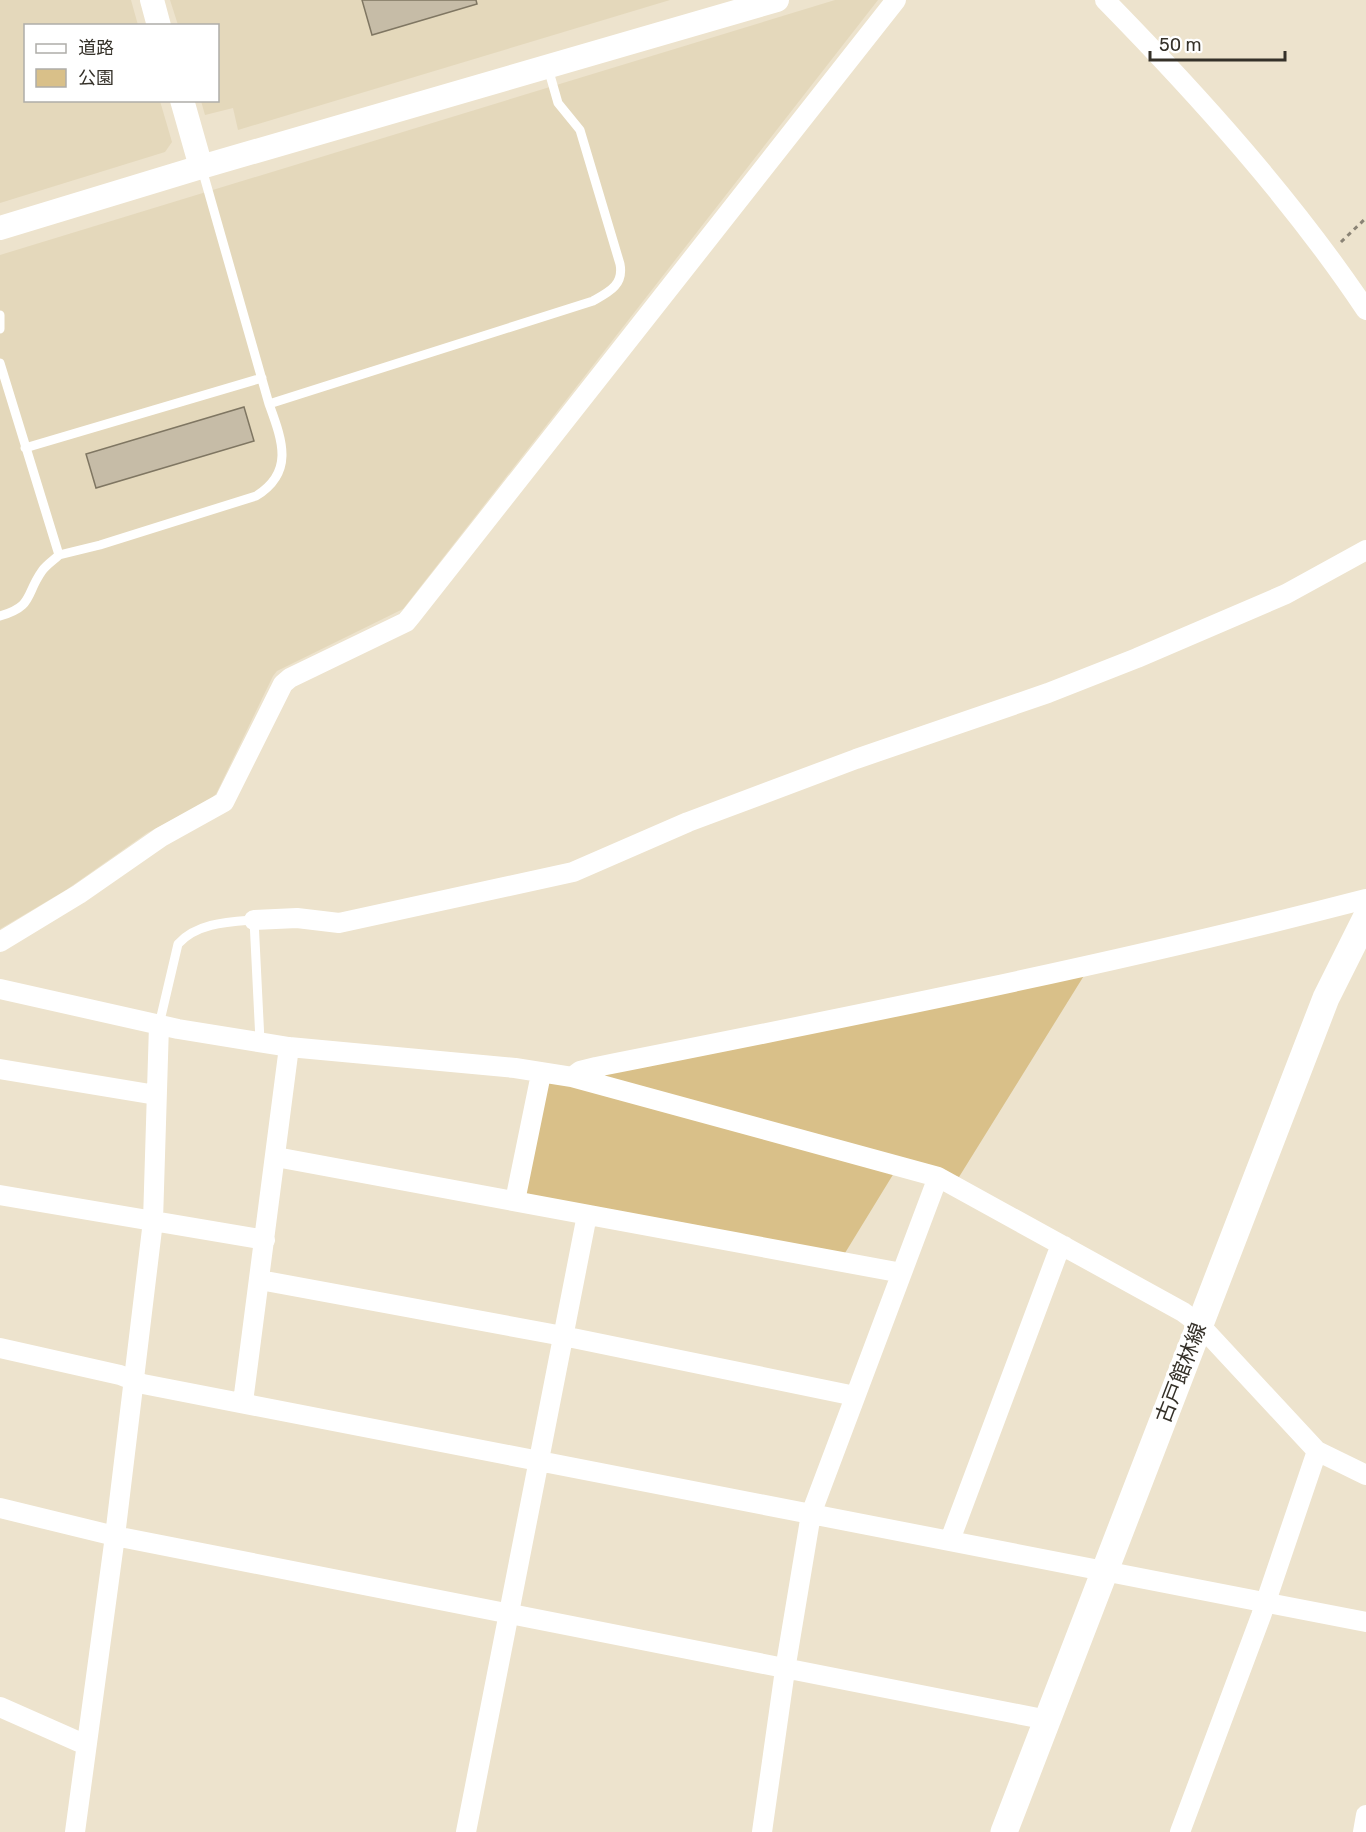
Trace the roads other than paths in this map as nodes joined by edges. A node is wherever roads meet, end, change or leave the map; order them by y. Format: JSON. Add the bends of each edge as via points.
{"nodes":[{"id":1,"x":152,"y":0,"type":"edge"},
{"id":2,"x":777,"y":0,"type":"edge"},
{"id":3,"x":896,"y":0,"type":"edge"},
{"id":4,"x":1105,"y":0,"type":"edge"},
{"id":5,"x":158,"y":24,"type":"edge"},
{"id":6,"x":548,"y":68,"type":"junction"},
{"id":7,"x":183,"y":102,"type":"edge"},
{"id":8,"x":201,"y":167,"type":"junction"},
{"id":9,"x":0,"y":228,"type":"edge"},
{"id":10,"x":1366,"y":310,"type":"edge"},
{"id":11,"x":0,"y":315,"type":"edge"},
{"id":12,"x":0,"y":329,"type":"edge"},
{"id":13,"x":0,"y":363,"type":"edge"},
{"id":14,"x":262,"y":378,"type":"junction"},
{"id":15,"x":269,"y":404,"type":"junction"},
{"id":16,"x":25,"y":448,"type":"junction"},
{"id":17,"x":1366,"y":550,"type":"edge"},
{"id":18,"x":59,"y":555,"type":"junction"},
{"id":19,"x":0,"y":616,"type":"edge"},
{"id":20,"x":1366,"y":899,"type":"edge"},
{"id":21,"x":1366,"y":918,"type":"edge"},
{"id":22,"x":254,"y":920,"type":"junction"},
{"id":23,"x":0,"y":942,"type":"edge"},
{"id":24,"x":0,"y":988,"type":"edge"},
{"id":25,"x":159,"y":1025,"type":"junction"},
{"id":26,"x":260,"y":1041,"type":"junction"},
{"id":27,"x":289,"y":1047,"type":"junction"},
{"id":28,"x":0,"y":1069,"type":"edge"},
{"id":29,"x":541,"y":1074,"type":"junction"},
{"id":30,"x":572,"y":1077,"type":"junction"},
{"id":31,"x":156,"y":1095,"type":"junction"},
{"id":32,"x":276,"y":1157,"type":"junction"},
{"id":33,"x":938,"y":1177,"type":"junction"},
{"id":34,"x":0,"y":1195,"type":"edge"},
{"id":35,"x":515,"y":1201,"type":"junction"},
{"id":36,"x":587,"y":1215,"type":"junction"},
{"id":37,"x":153,"y":1221,"type":"junction"},
{"id":38,"x":265,"y":1240,"type":"junction"},
{"id":39,"x":1064,"y":1246,"type":"junction"},
{"id":40,"x":902,"y":1273,"type":"junction"},
{"id":41,"x":260,"y":1280,"type":"junction"},
{"id":42,"x":1199,"y":1324,"type":"junction"},
{"id":43,"x":563,"y":1336,"type":"junction"},
{"id":44,"x":0,"y":1348,"type":"edge"},
{"id":45,"x":133,"y":1380,"type":"junction"},
{"id":46,"x":855,"y":1396,"type":"junction"},
{"id":47,"x":243,"y":1402,"type":"junction"},
{"id":48,"x":1317,"y":1451,"type":"junction"},
{"id":49,"x":539,"y":1462,"type":"junction"},
{"id":50,"x":1366,"y":1475,"type":"edge"},
{"id":51,"x":0,"y":1508,"type":"edge"},
{"id":52,"x":811,"y":1514,"type":"junction"},
{"id":53,"x":116,"y":1536,"type":"junction"},
{"id":54,"x":950,"y":1540,"type":"junction"},
{"id":55,"x":1106,"y":1571,"type":"junction"},
{"id":56,"x":1266,"y":1602,"type":"junction"},
{"id":57,"x":509,"y":1614,"type":"junction"},
{"id":58,"x":1366,"y":1622,"type":"edge"},
{"id":59,"x":785,"y":1670,"type":"junction"},
{"id":60,"x":0,"y":1707,"type":"edge"},
{"id":61,"x":1048,"y":1720,"type":"junction"},
{"id":62,"x":86,"y":1745,"type":"junction"},
{"id":63,"x":1366,"y":1815,"type":"edge"},
{"id":64,"x":75,"y":1832,"type":"edge"},
{"id":65,"x":466,"y":1832,"type":"edge"},
{"id":66,"x":762,"y":1832,"type":"edge"},
{"id":67,"x":1004,"y":1832,"type":"edge"},
{"id":68,"x":1180,"y":1832,"type":"edge"},
{"id":69,"x":1363,"y":1832,"type":"edge"}],
"edges":[{"from":1,"to":5,"type":"street"},
{"from":2,"to":6,"type":"street"},
{"from":3,"to":23,"type":"street","via":[[406,622],[283,684],[224,802],[161,837]]},
{"from":4,"to":10,"type":"street","via":[[1166,63],[1329,254]]},
{"from":6,"to":8,"type":"street"},
{"from":6,"to":15,"type":"lane","via":[[558,103],[580,130],[620,264],[619,283],[593,301]]},
{"from":7,"to":8,"type":"street"},
{"from":8,"to":9,"type":"street"},
{"from":8,"to":14,"type":"lane"},
{"from":11,"to":12,"type":"lane"},
{"from":13,"to":16,"type":"lane"},
{"from":14,"to":15,"type":"lane"},
{"from":14,"to":16,"type":"lane"},
{"from":15,"to":18,"type":"lane","via":[[283,458],[268,489],[256,496]]},
{"from":16,"to":18,"type":"lane"},
{"from":17,"to":22,"type":"street","via":[[1287,594],[1137,658],[710,814],[573,872],[339,923],[297,918]]},
{"from":18,"to":19,"type":"lane","via":[[42,570],[28,602],[17,611]]},
{"from":20,"to":30,"type":"street","via":[[944,998],[596,1067]]},
{"from":21,"to":42,"type":"main road","name":"古戸館林線","via":[[1326,998]]},
{"from":22,"to":25,"type":"lane","via":[[214,924],[178,944]]},
{"from":22,"to":26,"type":"lane"},
{"from":24,"to":25,"type":"street"},
{"from":25,"to":26,"type":"street"},
{"from":25,"to":31,"type":"street"},
{"from":26,"to":27,"type":"street"},
{"from":27,"to":29,"type":"street","via":[[515,1068]]},
{"from":27,"to":32,"type":"street"},
{"from":28,"to":31,"type":"street"},
{"from":29,"to":30,"type":"street"},
{"from":29,"to":35,"type":"street"},
{"from":30,"to":33,"type":"street"},
{"from":31,"to":37,"type":"street"},
{"from":32,"to":35,"type":"street"},
{"from":32,"to":38,"type":"street"},
{"from":33,"to":39,"type":"street"},
{"from":33,"to":40,"type":"street"},
{"from":34,"to":37,"type":"street"},
{"from":35,"to":36,"type":"street"},
{"from":36,"to":40,"type":"street"},
{"from":36,"to":43,"type":"street"},
{"from":37,"to":38,"type":"street"},
{"from":37,"to":45,"type":"street"},
{"from":38,"to":41,"type":"street"},
{"from":39,"to":42,"type":"street"},
{"from":39,"to":54,"type":"street","via":[[1057,1255]]},
{"from":40,"to":46,"type":"street"},
{"from":41,"to":43,"type":"street"},
{"from":41,"to":47,"type":"street"},
{"from":42,"to":48,"type":"street"},
{"from":42,"to":55,"type":"main road","name":"古戸館林線"},
{"from":43,"to":46,"type":"street"},
{"from":43,"to":49,"type":"street"},
{"from":44,"to":45,"type":"street"},
{"from":45,"to":47,"type":"street"},
{"from":45,"to":53,"type":"street"},
{"from":46,"to":52,"type":"street"},
{"from":47,"to":49,"type":"street"},
{"from":48,"to":50,"type":"street"},
{"from":48,"to":56,"type":"street"},
{"from":49,"to":52,"type":"street"},
{"from":49,"to":57,"type":"street"},
{"from":51,"to":53,"type":"street"},
{"from":52,"to":54,"type":"street"},
{"from":52,"to":59,"type":"street"},
{"from":53,"to":57,"type":"street"},
{"from":53,"to":62,"type":"street"},
{"from":54,"to":55,"type":"street"},
{"from":55,"to":56,"type":"street"},
{"from":55,"to":61,"type":"main road","name":"古戸館林線"},
{"from":56,"to":58,"type":"street"},
{"from":56,"to":68,"type":"street"},
{"from":57,"to":59,"type":"street"},
{"from":57,"to":65,"type":"street"},
{"from":59,"to":61,"type":"street"},
{"from":59,"to":66,"type":"street"},
{"from":60,"to":62,"type":"street"},
{"from":61,"to":67,"type":"main road","name":"古戸館林線"},
{"from":62,"to":64,"type":"street"},
{"from":63,"to":69,"type":"street"}]}
